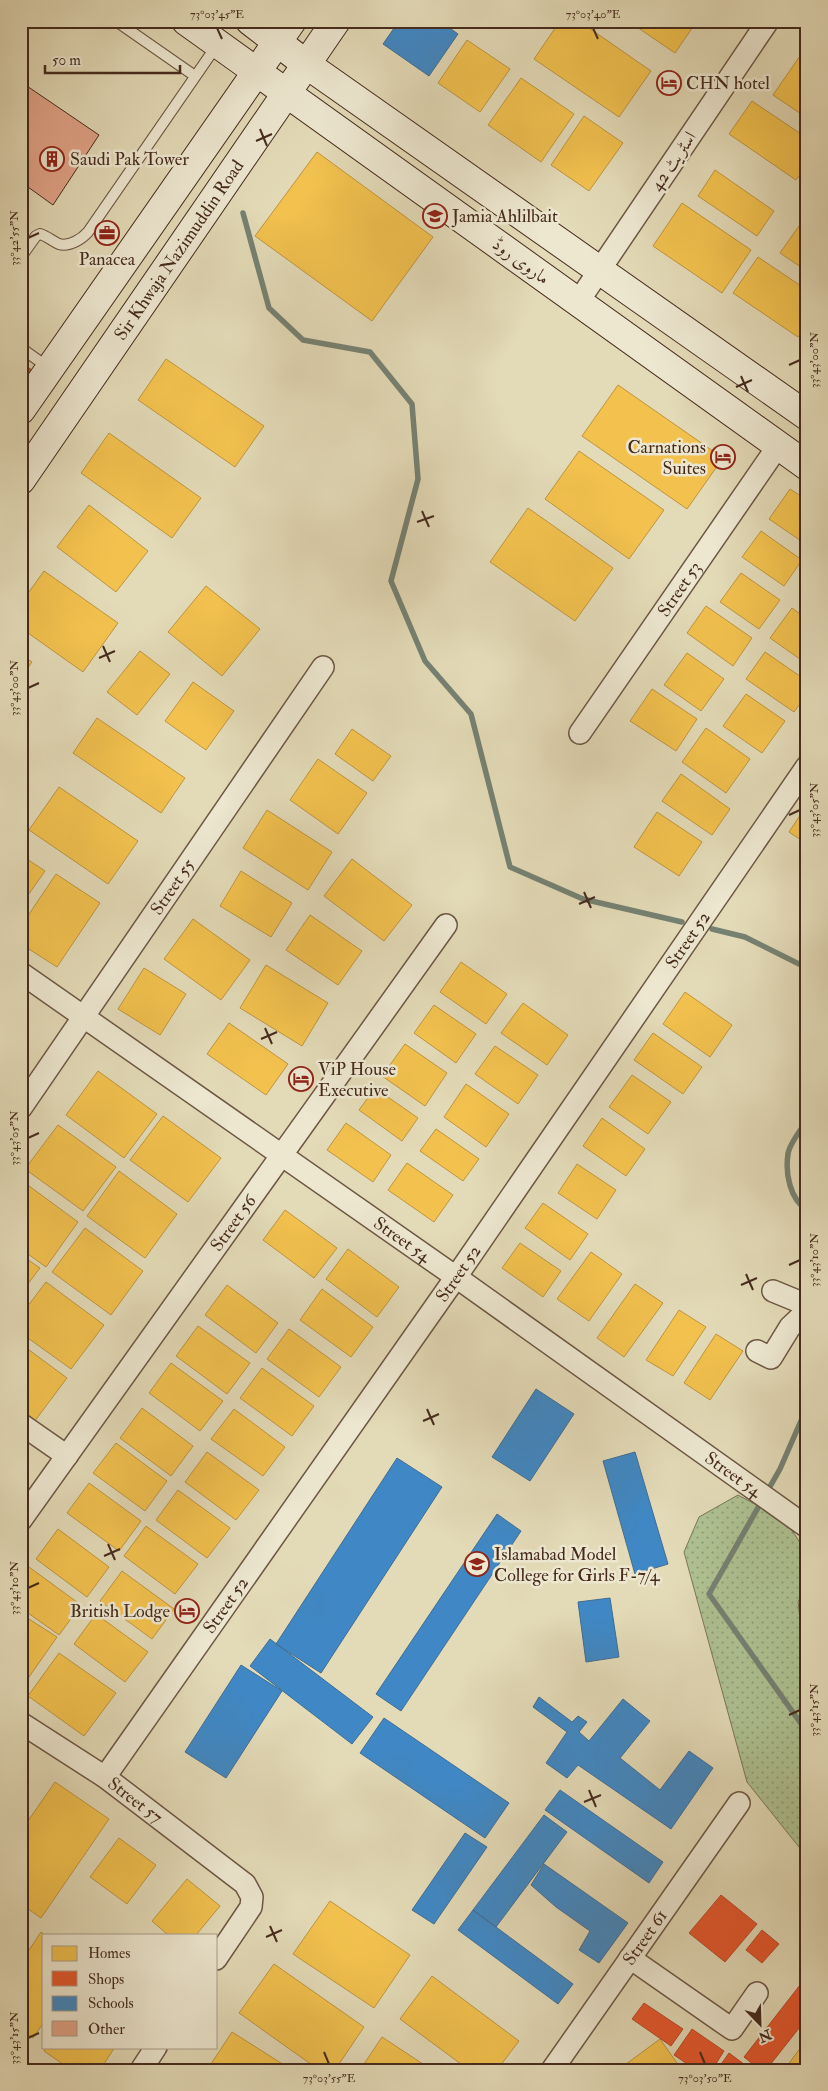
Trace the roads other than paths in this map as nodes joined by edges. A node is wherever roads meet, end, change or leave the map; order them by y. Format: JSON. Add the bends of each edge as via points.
{"nodes":[{"id":1,"x":116,"y":21,"type":"edge"},
{"id":2,"x":186,"y":21,"type":"edge"},
{"id":3,"x":250,"y":21,"type":"edge"},
{"id":4,"x":336,"y":21,"type":"edge"},
{"id":5,"x":768,"y":21,"type":"edge"},
{"id":6,"x":285,"y":31,"type":"edge"},
{"id":7,"x":219,"y":46,"type":"junction"},
{"id":8,"x":306,"y":64,"type":"junction"},
{"id":9,"x":256,"y":72,"type":"junction"},
{"id":10,"x":195,"y":76,"type":"junction"},
{"id":11,"x":286,"y":93,"type":"junction"},
{"id":12,"x":222,"y":123,"type":"junction"},
{"id":13,"x":21,"y":257,"type":"edge"},
{"id":14,"x":599,"y":270,"type":"junction"},
{"id":15,"x":578,"y":302,"type":"junction"},
{"id":16,"x":21,"y":348,"type":"edge"},
{"id":17,"x":50,"y":368,"type":"junction"},
{"id":18,"x":21,"y":410,"type":"edge"},
{"id":19,"x":805,"y":410,"type":"edge"},
{"id":20,"x":778,"y":446,"type":"junction"},
{"id":21,"x":807,"y":466,"type":"edge"},
{"id":22,"x":21,"y":480,"type":"edge"},
{"id":23,"x":322,"y":667,"type":"dead end"},
{"id":24,"x":580,"y":733,"type":"dead end"},
{"id":25,"x":807,"y":766,"type":"edge"},
{"id":26,"x":446,"y":925,"type":"dead end"},
{"id":27,"x":21,"y":973,"type":"edge"},
{"id":28,"x":84,"y":1016,"type":"junction"},
{"id":29,"x":21,"y":1108,"type":"edge"},
{"id":30,"x":282,"y":1155,"type":"junction"},
{"id":31,"x":456,"y":1277,"type":"junction"},
{"id":32,"x":773,"y":1291,"type":"dead end"},
{"id":33,"x":807,"y":1305,"type":"edge"},
{"id":34,"x":807,"y":1311,"type":"edge"},
{"id":35,"x":757,"y":1351,"type":"dead end"},
{"id":36,"x":21,"y":1424,"type":"edge"},
{"id":37,"x":67,"y":1456,"type":"junction"},
{"id":38,"x":21,"y":1520,"type":"edge"},
{"id":39,"x":807,"y":1527,"type":"edge"},
{"id":40,"x":21,"y":1723,"type":"edge"},
{"id":41,"x":105,"y":1777,"type":"junction"},
{"id":42,"x":739,"y":1803,"type":"dead end"},
{"id":43,"x":218,"y":1956,"type":"edge"},
{"id":44,"x":630,"y":1958,"type":"junction"},
{"id":45,"x":757,"y":1993,"type":"dead end"},
{"id":46,"x":155,"y":2048,"type":"edge"},
{"id":47,"x":141,"y":2070,"type":"edge"},
{"id":48,"x":552,"y":2070,"type":"edge"}],
"edges":[{"from":1,"to":10,"type":"lane"},
{"from":2,"to":7,"type":"street","name":"ماروی روڈ"},
{"from":3,"to":6,"type":"street"},
{"from":4,"to":8,"type":"street","name":"Sir Khwaja Nazimuddin Road"},
{"from":5,"to":14,"type":"street","name":"اسٹریٹ 42"},
{"from":6,"to":8,"type":"street"},
{"from":6,"to":9,"type":"street","name":"Sir Khwaja Nazimuddin Road"},
{"from":7,"to":9,"type":"street","name":"ماروی روڈ"},
{"from":7,"to":10,"type":"lane"},
{"from":7,"to":12,"type":"street","via":[[233,67],[234,80]]},
{"from":8,"to":11,"type":"street","name":"Sir Khwaja Nazimuddin Road"},
{"from":8,"to":14,"type":"street"},
{"from":9,"to":11,"type":"street","name":"ماروی روڈ"},
{"from":9,"to":12,"type":"street","name":"Sir Khwaja Nazimuddin Road"},
{"from":10,"to":13,"type":"lane","via":[[84,237],[58,244],[40,234]]},
{"from":11,"to":15,"type":"street","name":"ماروی روڈ"},
{"from":11,"to":22,"type":"street","name":"Sir Khwaja Nazimuddin Road"},
{"from":12,"to":17,"type":"street","name":"Sir Khwaja Nazimuddin Road"},
{"from":14,"to":15,"type":"street","name":"اسٹریٹ 42"},
{"from":14,"to":19,"type":"street"},
{"from":15,"to":20,"type":"street","name":"ماروی روڈ"},
{"from":16,"to":17,"type":"lane"},
{"from":17,"to":18,"type":"street","name":"Sir Khwaja Nazimuddin Road"},
{"from":19,"to":20,"type":"street"},
{"from":20,"to":21,"type":"street","name":"ماروی روڈ"},
{"from":20,"to":24,"type":"street","name":"Street 53"},
{"from":23,"to":28,"type":"street","name":"Street 55"},
{"from":25,"to":31,"type":"street","name":"Street 52"},
{"from":26,"to":30,"type":"street","name":"Street 56"},
{"from":27,"to":28,"type":"street","name":"Street 54"},
{"from":28,"to":29,"type":"street","name":"Street 55"},
{"from":28,"to":30,"type":"street","name":"Street 54"},
{"from":30,"to":31,"type":"street","name":"Street 54"},
{"from":30,"to":37,"type":"street","name":"Street 56"},
{"from":31,"to":39,"type":"street","name":"Street 54"},
{"from":31,"to":41,"type":"street","name":"Street 52"},
{"from":32,"to":33,"type":"street"},
{"from":34,"to":35,"type":"street","via":[[790,1328],[771,1358]]},
{"from":36,"to":37,"type":"street"},
{"from":37,"to":38,"type":"street","name":"Street 56"},
{"from":40,"to":41,"type":"street","name":"Street 57"},
{"from":41,"to":43,"type":"street","name":"Street 57","via":[[245,1884],[252,1897],[252,1907]]},
{"from":42,"to":44,"type":"street","name":"Street 61"},
{"from":44,"to":45,"type":"street","via":[[732,2029]]},
{"from":44,"to":48,"type":"street","name":"Street 61"},
{"from":46,"to":47,"type":"street"}]}
